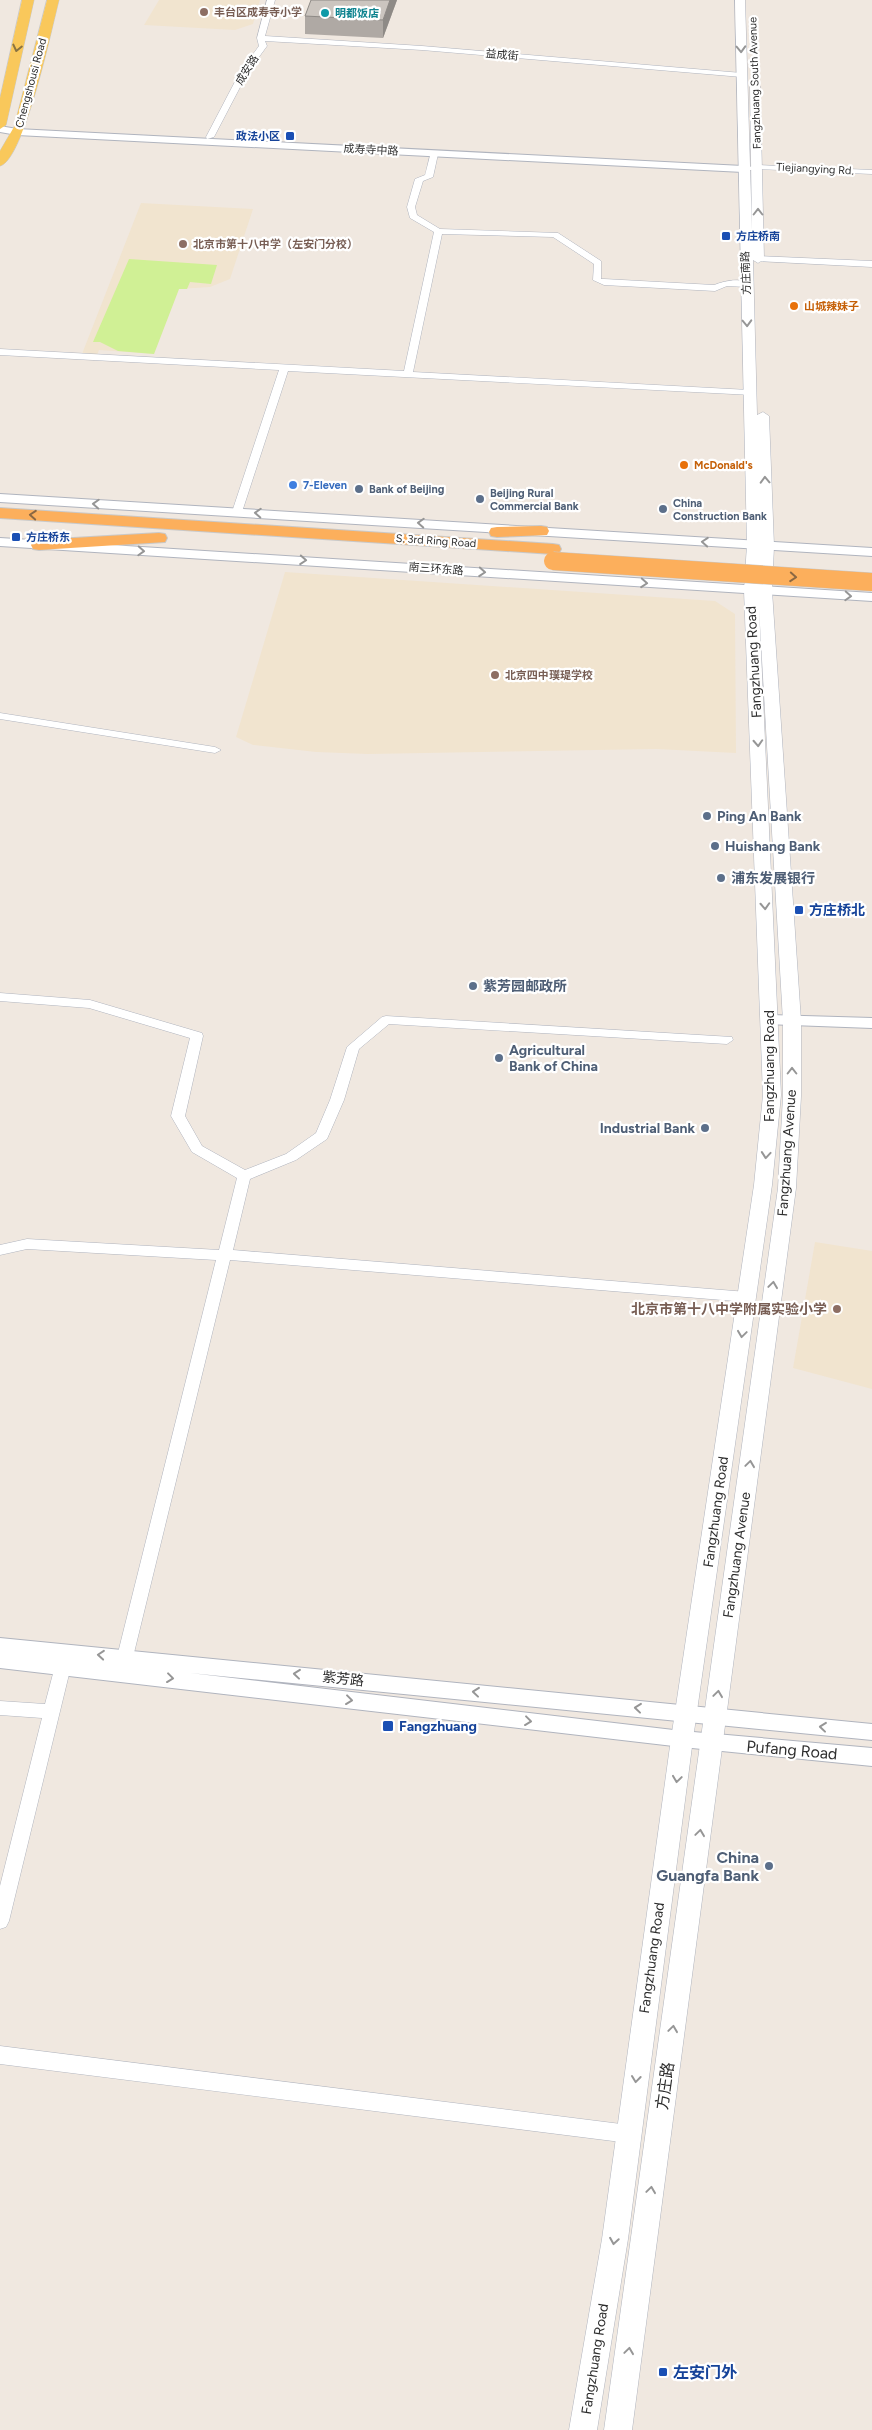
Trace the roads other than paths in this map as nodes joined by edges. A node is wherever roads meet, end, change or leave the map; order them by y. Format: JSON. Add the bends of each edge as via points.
{"nodes":[{"id":1,"x":28,"y":0,"type":"edge"},
{"id":2,"x":53,"y":0,"type":"edge"},
{"id":3,"x":271,"y":0,"type":"edge"},
{"id":4,"x":740,"y":0,"type":"edge"},
{"id":5,"x":261,"y":38,"type":"junction"},
{"id":6,"x":742,"y":75,"type":"junction"},
{"id":7,"x":754,"y":79,"type":"dead end"},
{"id":8,"x":0,"y":128,"type":"edge"},
{"id":9,"x":19,"y":130,"type":"junction"},
{"id":10,"x":210,"y":137,"type":"junction"},
{"id":11,"x":434,"y":154,"type":"junction"},
{"id":12,"x":0,"y":162,"type":"edge"},
{"id":13,"x":743,"y":167,"type":"junction"},
{"id":14,"x":758,"y":167,"type":"junction"},
{"id":15,"x":872,"y":172,"type":"edge"},
{"id":16,"x":438,"y":231,"type":"junction"},
{"id":17,"x":758,"y":259,"type":"junction"},
{"id":18,"x":872,"y":264,"type":"edge"},
{"id":19,"x":746,"y":284,"type":"junction"},
{"id":20,"x":0,"y":352,"type":"edge"},
{"id":21,"x":284,"y":368,"type":"junction"},
{"id":22,"x":408,"y":374,"type":"junction"},
{"id":23,"x":749,"y":393,"type":"junction"},
{"id":24,"x":0,"y":498,"type":"edge"},
{"id":25,"x":236,"y":512,"type":"junction"},
{"id":26,"x":0,"y":513,"type":"edge"},
{"id":27,"x":0,"y":528,"type":"edge"},
{"id":28,"x":540,"y":531,"type":"junction"},
{"id":29,"x":362,"y":536,"type":"junction"},
{"id":30,"x":159,"y":538,"type":"junction"},
{"id":31,"x":0,"y":542,"type":"edge"},
{"id":32,"x":39,"y":545,"type":"junction"},
{"id":33,"x":760,"y":545,"type":"junction"},
{"id":34,"x":872,"y":552,"type":"edge"},
{"id":35,"x":553,"y":555,"type":"junction"},
{"id":36,"x":872,"y":568,"type":"edge"},
{"id":37,"x":872,"y":582,"type":"edge"},
{"id":38,"x":758,"y":590,"type":"junction"},
{"id":39,"x":872,"y":597,"type":"edge"},
{"id":40,"x":0,"y":716,"type":"edge"},
{"id":41,"x":215,"y":750,"type":"dead end"},
{"id":42,"x":0,"y":996,"type":"edge"},
{"id":43,"x":770,"y":1020,"type":"junction"},
{"id":44,"x":792,"y":1021,"type":"junction"},
{"id":45,"x":872,"y":1023,"type":"edge"},
{"id":46,"x":727,"y":1040,"type":"dead end"},
{"id":47,"x":244,"y":1176,"type":"junction"},
{"id":48,"x":0,"y":1250,"type":"edge"},
{"id":49,"x":226,"y":1255,"type":"junction"},
{"id":50,"x":747,"y":1297,"type":"junction"},
{"id":51,"x":0,"y":1646,"type":"edge"},
{"id":52,"x":125,"y":1657,"type":"junction"},
{"id":53,"x":0,"y":1660,"type":"edge"},
{"id":54,"x":63,"y":1666,"type":"junction"},
{"id":55,"x":0,"y":1708,"type":"edge"},
{"id":56,"x":52,"y":1712,"type":"junction"},
{"id":57,"x":686,"y":1713,"type":"junction"},
{"id":58,"x":715,"y":1716,"type":"junction"},
{"id":59,"x":872,"y":1732,"type":"edge"},
{"id":60,"x":682,"y":1739,"type":"junction"},
{"id":61,"x":712,"y":1742,"type":"junction"},
{"id":62,"x":872,"y":1757,"type":"edge"},
{"id":63,"x":0,"y":1921,"type":"edge"},
{"id":64,"x":0,"y":2055,"type":"edge"},
{"id":65,"x":629,"y":2134,"type":"junction"},
{"id":66,"x":583,"y":2430,"type":"edge"},
{"id":67,"x":618,"y":2430,"type":"edge"}],
"edges":[{"from":1,"to":8,"type":"main road","name":"Chengshousi Road","one_way":true},
{"from":2,"to":9,"type":"main road","name":"Chengshousi Road"},
{"from":3,"to":5,"type":"street","name":"成安路"},
{"from":4,"to":6,"type":"main road","name":"方庄南路","one_way":true},
{"from":5,"to":6,"type":"street","name":"益成街"},
{"from":5,"to":10,"type":"street","name":"成安路","via":[[263,46],[244,72]]},
{"from":6,"to":13,"type":"main road","name":"方庄南路"},
{"from":7,"to":14,"type":"main road","name":"Fangzhuang South Avenue"},
{"from":8,"to":9,"type":"street","name":"成寿寺中路"},
{"from":9,"to":10,"type":"street","name":"成寿寺中路"},
{"from":9,"to":11,"type":"street","name":"成寿寺中路"},
{"from":9,"to":12,"type":"main road","name":"Chengshousi Road"},
{"from":10,"to":13,"type":"street","name":"成寿寺中路"},
{"from":11,"to":13,"type":"street","name":"成寿寺中路"},
{"from":11,"to":16,"type":"street","via":[[429,177],[419,179],[411,208],[414,216]]},
{"from":13,"to":14,"type":"street","name":"成寿寺中路"},
{"from":13,"to":19,"type":"main road","name":"方庄南路"},
{"from":14,"to":15,"type":"street","name":"Tiejiangying Rd."},
{"from":17,"to":14,"type":"main road","name":"方庄南路","one_way":true},
{"from":16,"to":19,"type":"street","via":[[555,235],[598,263],[597,280],[604,282],[715,288],[726,283]]},
{"from":16,"to":22,"type":"street"},
{"from":17,"to":18,"type":"street"},
{"from":33,"to":17,"type":"main road","name":"方庄南路","one_way":true},
{"from":19,"to":23,"type":"main road","name":"方庄南路","one_way":true},
{"from":20,"to":21,"type":"street"},
{"from":21,"to":22,"type":"street"},
{"from":21,"to":25,"type":"street"},
{"from":22,"to":23,"type":"street"},
{"from":23,"to":33,"type":"main road","name":"方庄南路"},
{"from":25,"to":24,"type":"street","one_way":true},
{"from":28,"to":25,"type":"street","one_way":true},
{"from":29,"to":26,"type":"highway","name":"S. 3rd Ring Road","one_way":true},
{"from":27,"to":30,"type":"highway","name":"S. 3rd Ring Road"},
{"from":28,"to":29,"type":"highway"},
{"from":33,"to":28,"type":"street","one_way":true},
{"from":29,"to":35,"type":"highway","name":"S. 3rd Ring Road"},
{"from":30,"to":32,"type":"highway"},
{"from":30,"to":35,"type":"highway","name":"S. 3rd Ring Road"},
{"from":31,"to":32,"type":"street","name":"南三环东路"},
{"from":32,"to":38,"type":"street","name":"南三环东路","one_way":true},
{"from":33,"to":34,"type":"street"},
{"from":33,"to":38,"type":"main road"},
{"from":35,"to":36,"type":"highway","name":"S. 3rd Ring Road"},
{"from":35,"to":37,"type":"highway","name":"S. 3rd Ring Road","one_way":true,"bridge":true},
{"from":38,"to":39,"type":"street","name":"南三环东路","one_way":true},
{"from":38,"to":43,"type":"main road","name":"Fangzhuang Road","one_way":true},
{"from":38,"to":44,"type":"main road","name":"Fangzhuang Avenue"},
{"from":40,"to":41,"type":"street"},
{"from":42,"to":47,"type":"street","via":[[90,1004],[197,1036],[178,1116],[196,1149]]},
{"from":43,"to":44,"type":"street"},
{"from":43,"to":50,"type":"main road","name":"Fangzhuang Road","one_way":true,"via":[[772,1095]]},
{"from":44,"to":45,"type":"street"},
{"from":58,"to":44,"type":"main road","name":"Fangzhuang Avenue","one_way":true,"via":[[787,1188]]},
{"from":46,"to":47,"type":"street","via":[[386,1020],[353,1047],[322,1136],[291,1157]]},
{"from":47,"to":49,"type":"street"},
{"from":48,"to":49,"type":"street","via":[[27,1244]]},
{"from":49,"to":50,"type":"street"},
{"from":49,"to":52,"type":"street"},
{"from":50,"to":57,"type":"main road","name":"Fangzhuang Road","one_way":true},
{"from":52,"to":51,"type":"street","name":"紫芳路","one_way":true},
{"from":57,"to":52,"type":"street","name":"紫芳路","one_way":true},
{"from":53,"to":54,"type":"street","name":"紫芳路"},
{"from":54,"to":56,"type":"street"},
{"from":54,"to":60,"type":"street","name":"紫芳路","one_way":true},
{"from":55,"to":56,"type":"street"},
{"from":56,"to":63,"type":"street"},
{"from":57,"to":58,"type":"street","name":"紫芳路"},
{"from":57,"to":60,"type":"main road","name":"Fangzhuang Road"},
{"from":59,"to":58,"type":"street","name":"Pufang Road","one_way":true},
{"from":58,"to":61,"type":"main road","name":"Fangzhuang Avenue"},
{"from":60,"to":61,"type":"street","name":"紫芳路"},
{"from":60,"to":65,"type":"main road","name":"Fangzhuang Road","one_way":true},
{"from":61,"to":62,"type":"street","name":"Pufang Road"},
{"from":67,"to":61,"type":"main road","name":"方庄路","one_way":true},
{"from":64,"to":65,"type":"street"},
{"from":65,"to":66,"type":"main road","name":"Fangzhuang Road","one_way":true}]}
